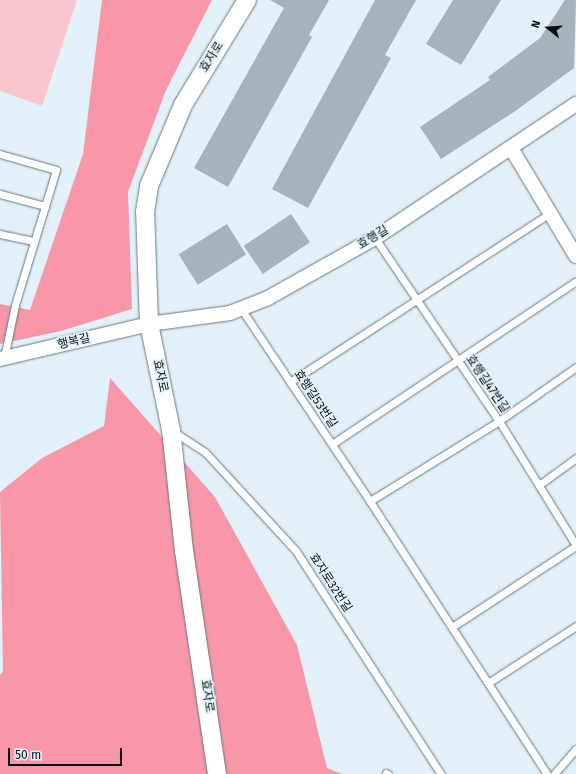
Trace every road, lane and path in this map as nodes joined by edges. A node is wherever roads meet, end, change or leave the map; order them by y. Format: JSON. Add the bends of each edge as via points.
{"nodes":[{"id":1,"x":247,"y":0,"type":"edge"},
{"id":2,"x":576,"y":104,"type":"edge"},
{"id":3,"x":511,"y":148,"type":"junction"},
{"id":4,"x":0,"y":154,"type":"edge"},
{"id":5,"x":0,"y":194,"type":"edge"},
{"id":6,"x":45,"y":206,"type":"junction"},
{"id":7,"x":550,"y":213,"type":"junction"},
{"id":8,"x":0,"y":234,"type":"edge"},
{"id":9,"x":376,"y":238,"type":"junction"},
{"id":10,"x":34,"y":241,"type":"junction"},
{"id":11,"x":576,"y":256,"type":"edge"},
{"id":12,"x":576,"y":281,"type":"edge"},
{"id":13,"x":418,"y":301,"type":"junction"},
{"id":14,"x":242,"y":310,"type":"junction"},
{"id":15,"x":149,"y":324,"type":"junction"},
{"id":16,"x":2,"y":359,"type":"edge"},
{"id":17,"x":457,"y":360,"type":"junction"},
{"id":18,"x":576,"y":367,"type":"edge"},
{"id":19,"x":290,"y":382,"type":"junction"},
{"id":20,"x":499,"y":421,"type":"junction"},
{"id":21,"x":171,"y":430,"type":"junction"},
{"id":22,"x":332,"y":444,"type":"junction"},
{"id":23,"x":576,"y":458,"type":"edge"},
{"id":24,"x":539,"y":485,"type":"junction"},
{"id":25,"x":370,"y":501,"type":"junction"},
{"id":26,"x":576,"y":545,"type":"edge"},
{"id":27,"x":576,"y":626,"type":"edge"},
{"id":28,"x":452,"y":627,"type":"junction"},
{"id":29,"x":488,"y":683,"type":"junction"},
{"id":30,"x":576,"y":749,"type":"edge"},
{"id":31,"x":217,"y":774,"type":"edge"},
{"id":32,"x":441,"y":774,"type":"edge"},
{"id":33,"x":547,"y":774,"type":"edge"},
{"id":34,"x":554,"y":774,"type":"edge"}],
"edges":[{"from":1,"to":15,"type":"street","name":"효자로","via":[[183,105],[149,186],[144,243]]},
{"from":2,"to":3,"type":"street","name":"효행길"},
{"from":3,"to":7,"type":"street"},
{"from":3,"to":9,"type":"street","name":"효행길"},
{"from":4,"to":6,"type":"lane","via":[[56,170]]},
{"from":5,"to":6,"type":"lane"},
{"from":6,"to":10,"type":"lane"},
{"from":7,"to":11,"type":"street"},
{"from":7,"to":13,"type":"lane"},
{"from":8,"to":10,"type":"lane"},
{"from":9,"to":13,"type":"lane","name":"효행길47번길"},
{"from":9,"to":14,"type":"street","name":"효행길"},
{"from":10,"to":16,"type":"lane"},
{"from":12,"to":17,"type":"lane"},
{"from":13,"to":17,"type":"lane","name":"효행길47번길"},
{"from":13,"to":19,"type":"lane"},
{"from":14,"to":15,"type":"street","name":"효행길"},
{"from":14,"to":19,"type":"lane","name":"효행길53번길"},
{"from":15,"to":16,"type":"street","name":"행복길"},
{"from":15,"to":21,"type":"street","name":"효자로"},
{"from":17,"to":20,"type":"lane","name":"효행길47번길"},
{"from":17,"to":22,"type":"lane"},
{"from":18,"to":20,"type":"lane"},
{"from":19,"to":22,"type":"lane","name":"효행길53번길"},
{"from":20,"to":24,"type":"lane","name":"효행길47번길"},
{"from":20,"to":25,"type":"lane"},
{"from":21,"to":31,"type":"street","name":"효자로","via":[[184,551]]},
{"from":21,"to":32,"type":"lane","name":"효자로32번길","via":[[205,452],[296,552]]},
{"from":22,"to":25,"type":"lane","name":"효행길53번길"},
{"from":23,"to":24,"type":"lane"},
{"from":24,"to":26,"type":"lane","name":"효행길47번길"},
{"from":25,"to":28,"type":"lane","name":"효행길53번길"},
{"from":26,"to":28,"type":"lane"},
{"from":27,"to":29,"type":"lane"},
{"from":28,"to":29,"type":"lane","name":"효행길53번길"},
{"from":29,"to":33,"type":"lane","name":"효행길53번길"},
{"from":30,"to":34,"type":"lane"}]}
